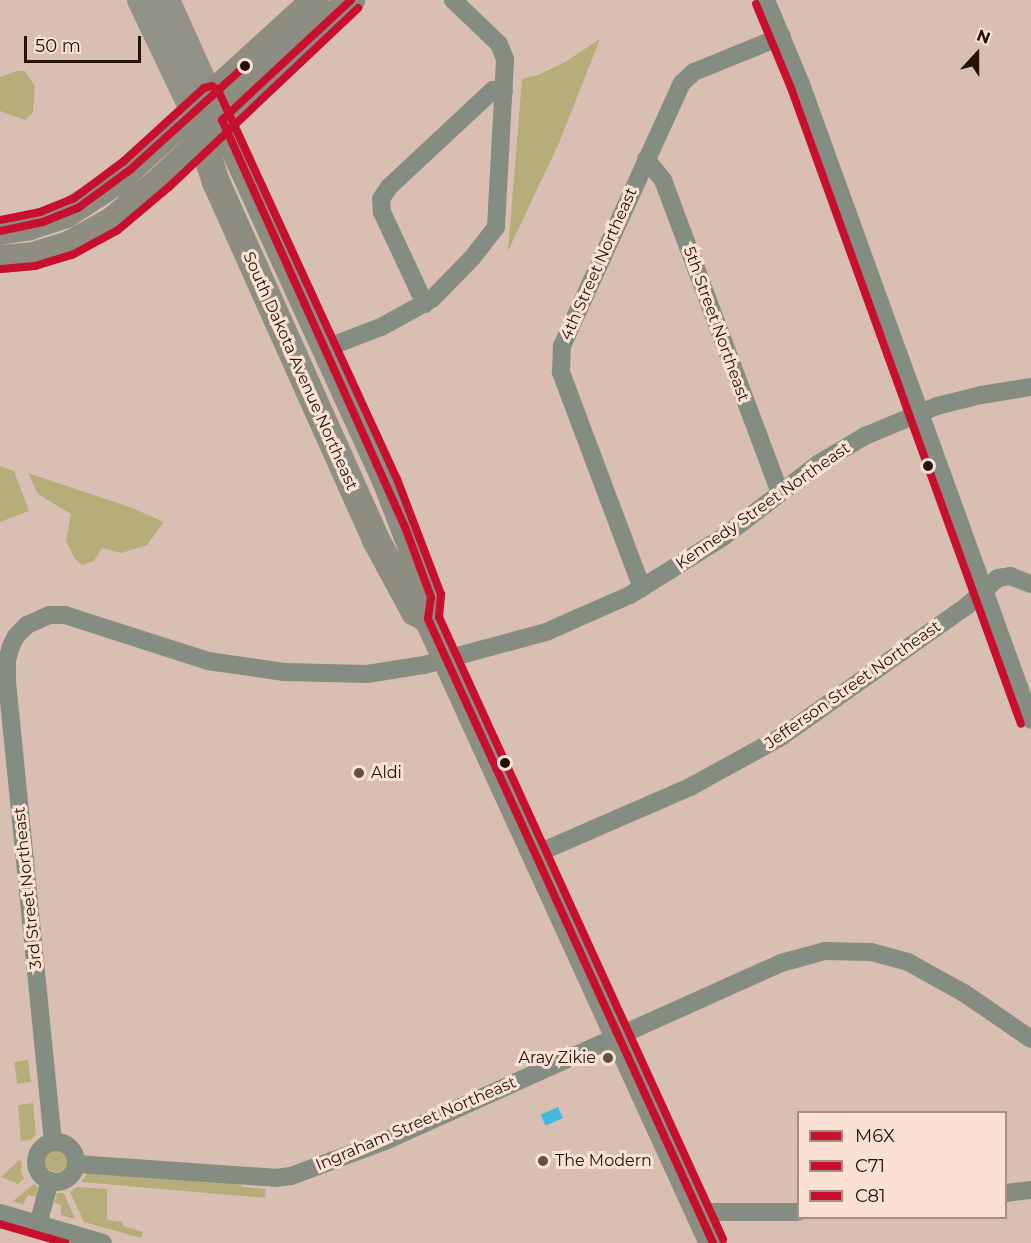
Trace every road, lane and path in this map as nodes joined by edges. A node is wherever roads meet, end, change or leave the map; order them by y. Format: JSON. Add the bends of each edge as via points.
{"nodes":[{"id":1,"x":140,"y":0,"type":"edge"},
{"id":2,"x":167,"y":0,"type":"edge"},
{"id":3,"x":315,"y":0,"type":"edge"},
{"id":4,"x":351,"y":0,"type":"edge"},
{"id":5,"x":453,"y":0,"type":"edge"},
{"id":6,"x":766,"y":0,"type":"edge"},
{"id":7,"x":782,"y":36,"type":"junction"},
{"id":8,"x":504,"y":91,"type":"junction"},
{"id":9,"x":208,"y":109,"type":"junction"},
{"id":10,"x":202,"y":140,"type":"junction"},
{"id":11,"x":646,"y":159,"type":"junction"},
{"id":12,"x":0,"y":231,"type":"edge"},
{"id":13,"x":0,"y":259,"type":"edge"},
{"id":14,"x":424,"y":304,"type":"junction"},
{"id":15,"x":326,"y":348,"type":"junction"},
{"id":16,"x":1031,"y":387,"type":"edge"},
{"id":17,"x":920,"y":412,"type":"junction"},
{"id":18,"x":780,"y":493,"type":"junction"},
{"id":19,"x":1031,"y":584,"type":"edge"},
{"id":20,"x":642,"y":588,"type":"junction"},
{"id":21,"x":985,"y":591,"type":"junction"},
{"id":22,"x":428,"y":619,"type":"junction"},
{"id":23,"x":16,"y":636,"type":"joint"},
{"id":24,"x":448,"y":659,"type":"junction"},
{"id":25,"x":1031,"y":720,"type":"edge"},
{"id":26,"x":536,"y":854,"type":"junction"},
{"id":27,"x":618,"y":1034,"type":"junction"},
{"id":28,"x":1031,"y":1039,"type":"edge"},
{"id":29,"x":53,"y":1142,"type":"junction"},
{"id":30,"x":77,"y":1164,"type":"junction"},
{"id":31,"x":50,"y":1181,"type":"junction"},
{"id":32,"x":1031,"y":1190,"type":"edge"},
{"id":33,"x":1007,"y":1193,"type":"edge"},
{"id":34,"x":699,"y":1212,"type":"junction"},
{"id":35,"x":797,"y":1212,"type":"edge"},
{"id":36,"x":0,"y":1213,"type":"edge"},
{"id":37,"x":38,"y":1224,"type":"junction"},
{"id":38,"x":103,"y":1243,"type":"edge"},
{"id":39,"x":713,"y":1243,"type":"edge"}],
"edges":[{"from":1,"to":9,"type":"street"},
{"from":2,"to":9,"type":"street"},
{"from":3,"to":9,"type":"main road"},
{"from":4,"to":9,"type":"main road"},
{"from":5,"to":8,"type":"street","via":[[503,50]]},
{"from":6,"to":7,"type":"street"},
{"from":7,"to":11,"type":"street","name":"4th Street Northeast","via":[[689,75]]},
{"from":7,"to":17,"type":"street"},
{"from":8,"to":14,"type":"street","via":[[496,227],[448,284]]},
{"from":8,"to":14,"type":"street","via":[[493,90],[389,187],[381,199],[382,212]]},
{"from":9,"to":10,"type":"main road"},
{"from":9,"to":12,"type":"main road","via":[[78,208],[43,222]]},
{"from":9,"to":15,"type":"main road","name":"South Dakota Avenue Northeast"},
{"from":10,"to":13,"type":"main road","via":[[163,178],[100,228],[69,246],[33,256]]},
{"from":10,"to":22,"type":"main road","name":"South Dakota Avenue Northeast","via":[[216,182],[376,540],[415,612]]},
{"from":11,"to":18,"type":"street","name":"5th Street Northeast","via":[[663,180]]},
{"from":11,"to":20,"type":"street","name":"4th Street Northeast","via":[[560,355],[561,372]]},
{"from":14,"to":15,"type":"street","via":[[381,327]]},
{"from":15,"to":22,"type":"main road","name":"South Dakota Avenue Northeast","via":[[405,527],[431,597]]},
{"from":16,"to":17,"type":"street","name":"Kennedy Street Northeast","via":[[981,395]]},
{"from":17,"to":18,"type":"street","name":"Kennedy Street Northeast","via":[[844,446]]},
{"from":17,"to":21,"type":"street"},
{"from":18,"to":20,"type":"street","name":"Kennedy Street Northeast","via":[[723,537]]},
{"from":19,"to":21,"type":"street","name":"Jefferson Street Northeast","via":[[1004,576]]},
{"from":20,"to":24,"type":"street","name":"Kennedy Street Northeast","via":[[554,629]]},
{"from":21,"to":25,"type":"street"},
{"from":21,"to":26,"type":"street","name":"Jefferson Street Northeast","via":[[771,743],[690,787]]},
{"from":22,"to":24,"type":"main road","name":"South Dakota Avenue Northeast"},
{"from":23,"to":24,"type":"street","name":"Kennedy Street Northeast","via":[[41,618],[65,615],[194,657],[251,669],[367,674]]},
{"from":23,"to":29,"type":"street","name":"3rd Street Northeast","via":[[7,660],[7,681]]},
{"from":24,"to":26,"type":"main road","name":"South Dakota Avenue Northeast"},
{"from":26,"to":27,"type":"main road","name":"South Dakota Avenue Northeast"},
{"from":27,"to":28,"type":"street","name":"Ingraham Street Northeast","via":[[789,960],[812,953],[848,950],[882,954],[928,971]]},
{"from":27,"to":30,"type":"street","name":"Ingraham Street Northeast","via":[[385,1141],[291,1176]]},
{"from":27,"to":34,"type":"main road","name":"South Dakota Avenue Northeast"},
{"from":29,"to":30,"type":"street","via":[[70,1147]]},
{"from":29,"to":31,"type":"street","via":[[41,1148],[36,1160],[39,1173]]},
{"from":30,"to":31,"type":"street","via":[[67,1179]]},
{"from":31,"to":37,"type":"street"},
{"from":32,"to":33,"type":"street"},
{"from":34,"to":35,"type":"street"},
{"from":34,"to":39,"type":"main road","name":"South Dakota Avenue Northeast"},
{"from":36,"to":37,"type":"street"},
{"from":37,"to":38,"type":"street"}]}
